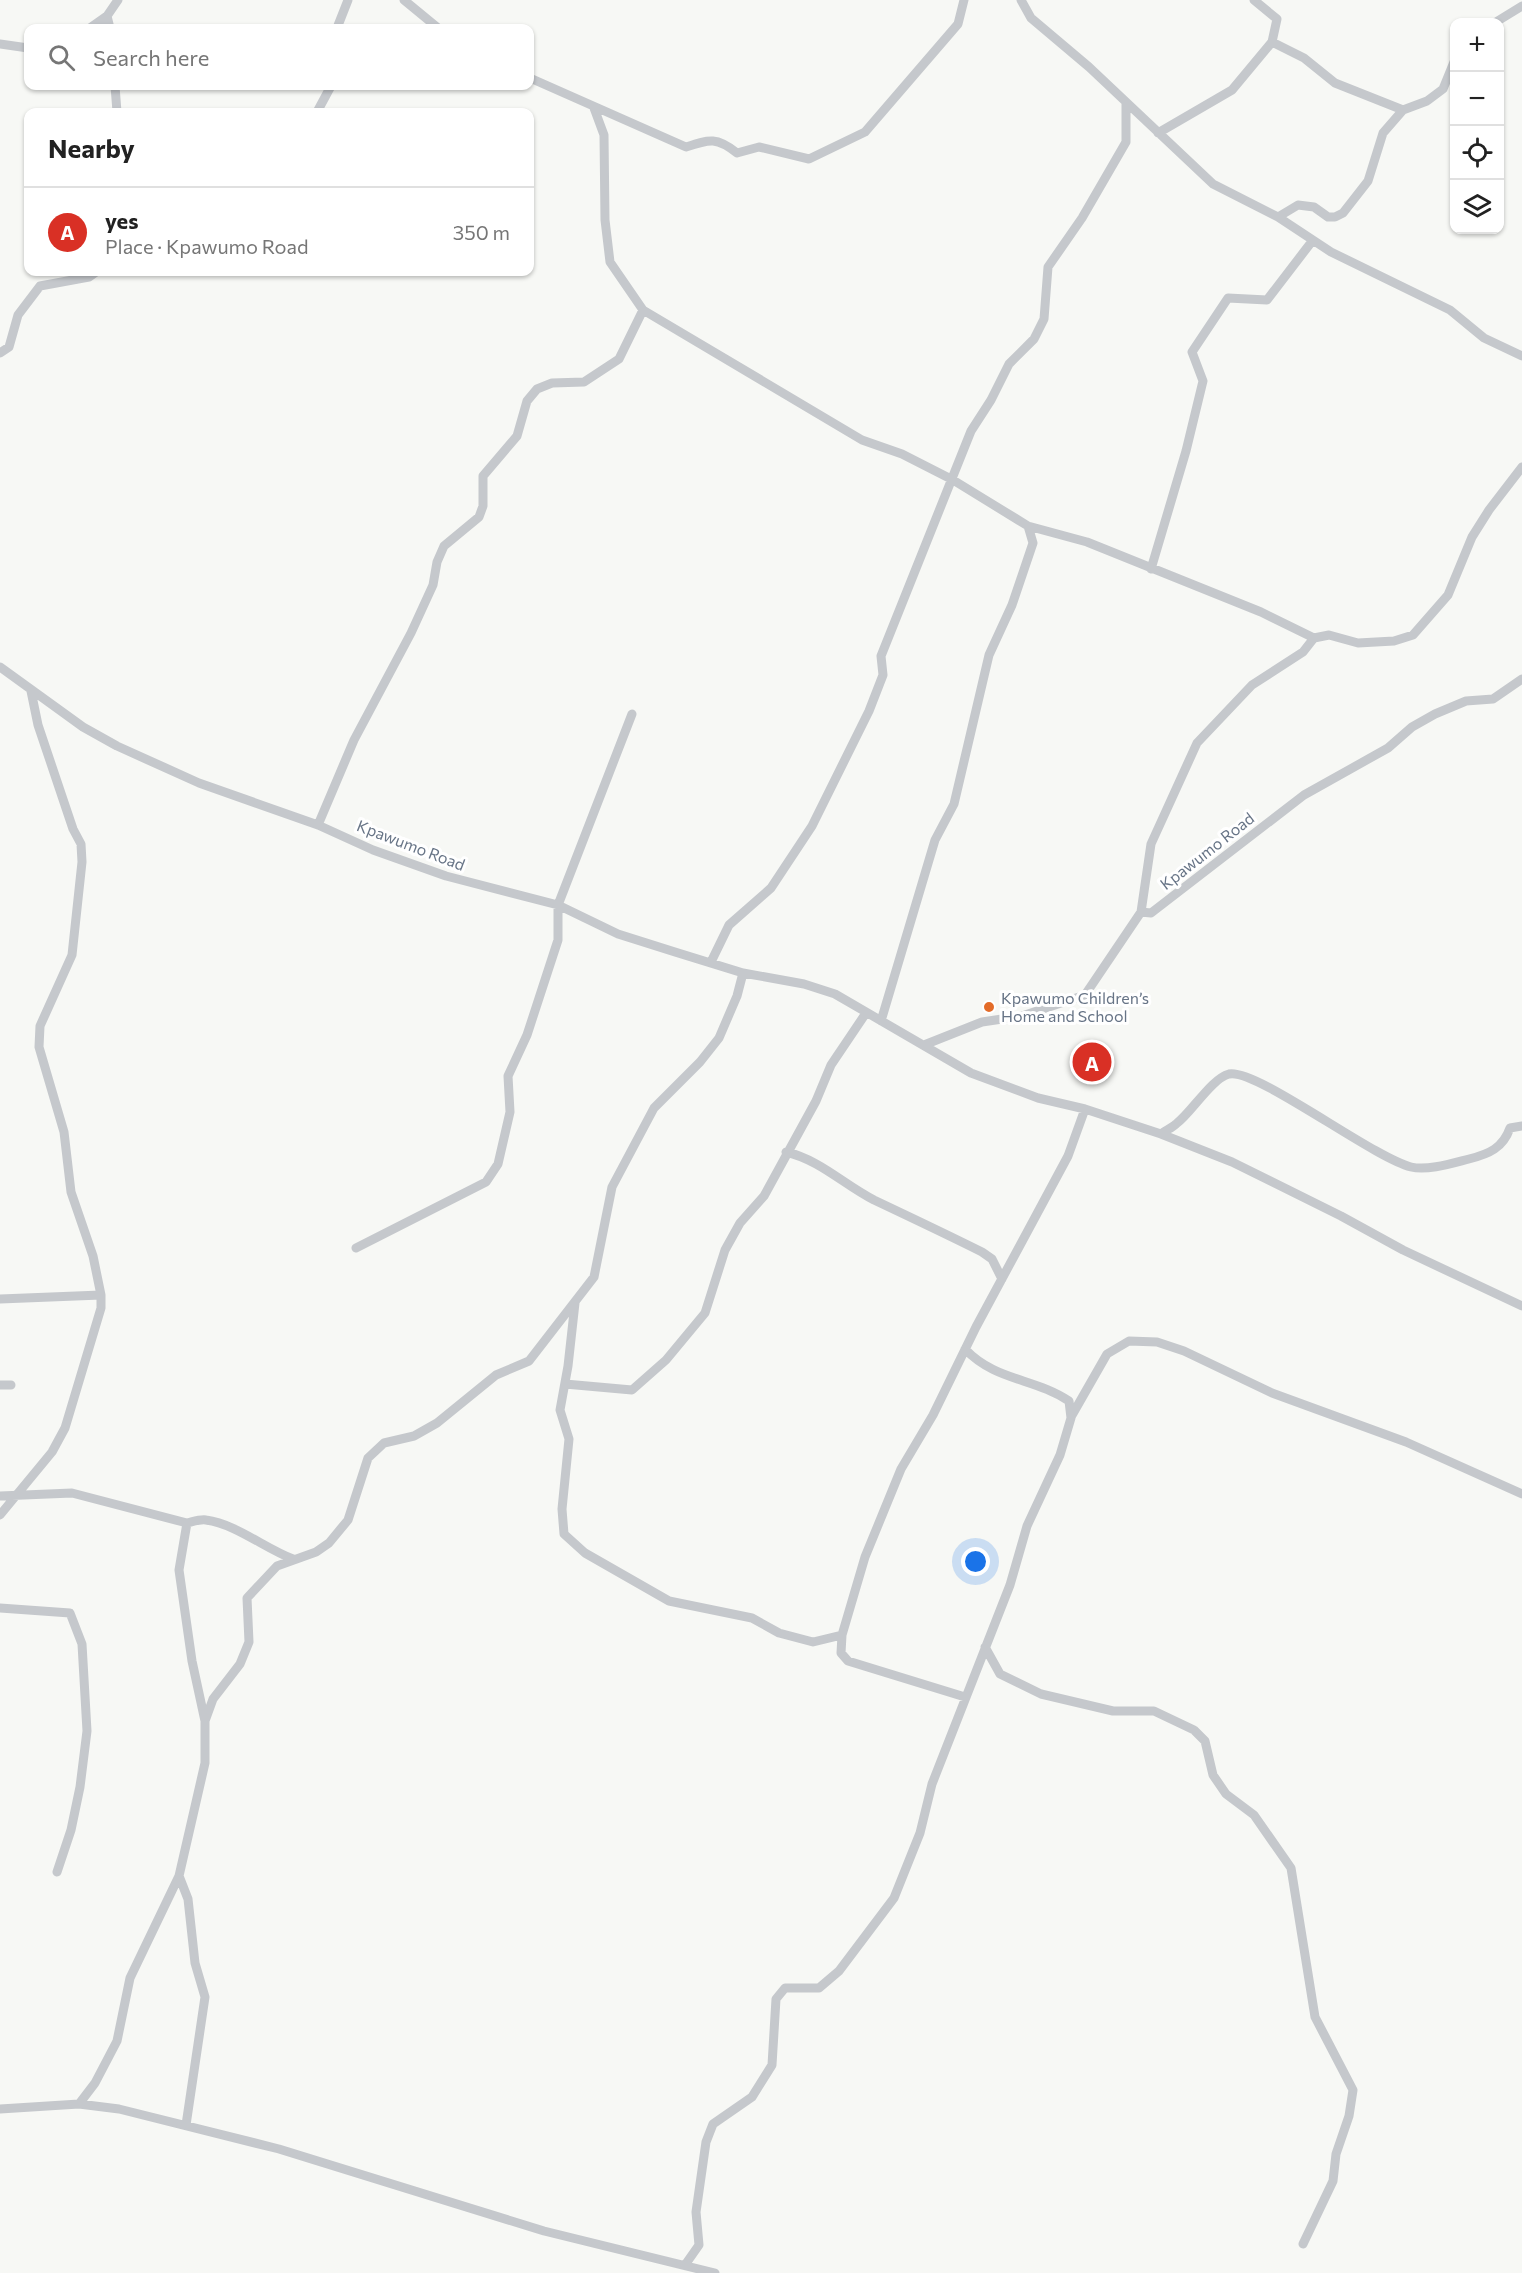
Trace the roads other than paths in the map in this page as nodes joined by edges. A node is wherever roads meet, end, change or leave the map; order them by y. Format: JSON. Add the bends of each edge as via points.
{"nodes":[{"id":1,"x":118,"y":0,"type":"edge"},
{"id":2,"x":348,"y":0,"type":"edge"},
{"id":3,"x":404,"y":0,"type":"edge"},
{"id":4,"x":964,"y":0,"type":"edge"},
{"id":5,"x":1021,"y":0,"type":"edge"},
{"id":6,"x":1254,"y":0,"type":"edge"},
{"id":7,"x":1522,"y":6,"type":"edge"},
{"id":8,"x":108,"y":16,"type":"junction"},
{"id":9,"x":1502,"y":18,"type":"edge"},
{"id":10,"x":96,"y":24,"type":"edge"},
{"id":11,"x":109,"y":24,"type":"edge"},
{"id":12,"x":339,"y":24,"type":"edge"},
{"id":13,"x":433,"y":24,"type":"edge"},
{"id":14,"x":1272,"y":42,"type":"junction"},
{"id":15,"x":0,"y":44,"type":"edge"},
{"id":16,"x":24,"y":47,"type":"edge"},
{"id":17,"x":1451,"y":72,"type":"edge"},
{"id":18,"x":534,"y":80,"type":"edge"},
{"id":19,"x":116,"y":90,"type":"edge"},
{"id":20,"x":329,"y":90,"type":"edge"},
{"id":21,"x":1126,"y":104,"type":"junction"},
{"id":22,"x":117,"y":108,"type":"edge"},
{"id":23,"x":319,"y":108,"type":"edge"},
{"id":24,"x":594,"y":108,"type":"junction"},
{"id":25,"x":1403,"y":110,"type":"junction"},
{"id":26,"x":1158,"y":133,"type":"junction"},
{"id":27,"x":1278,"y":217,"type":"junction"},
{"id":28,"x":1313,"y":240,"type":"junction"},
{"id":29,"x":90,"y":276,"type":"edge"},
{"id":30,"x":643,"y":310,"type":"junction"},
{"id":31,"x":0,"y":353,"type":"edge"},
{"id":32,"x":1522,"y":356,"type":"edge"},
{"id":33,"x":1522,"y":467,"type":"edge"},
{"id":34,"x":953,"y":480,"type":"junction"},
{"id":35,"x":1028,"y":526,"type":"junction"},
{"id":36,"x":1151,"y":568,"type":"junction"},
{"id":37,"x":1314,"y":638,"type":"junction"},
{"id":38,"x":0,"y":666,"type":"edge"},
{"id":39,"x":1522,"y":679,"type":"edge"},
{"id":40,"x":31,"y":691,"type":"junction"},
{"id":41,"x":632,"y":714,"type":"dead end"},
{"id":42,"x":318,"y":825,"type":"junction"},
{"id":43,"x":558,"y":905,"type":"junction"},
{"id":44,"x":1141,"y":912,"type":"junction"},
{"id":45,"x":711,"y":962,"type":"junction"},
{"id":46,"x":743,"y":973,"type":"junction"},
{"id":47,"x":866,"y":1012,"type":"junction"},
{"id":48,"x":881,"y":1021,"type":"junction"},
{"id":49,"x":924,"y":1045,"type":"junction"},
{"id":50,"x":1085,"y":1109,"type":"junction"},
{"id":51,"x":1522,"y":1126,"type":"edge"},
{"id":52,"x":1161,"y":1134,"type":"junction"},
{"id":53,"x":786,"y":1152,"type":"junction"},
{"id":54,"x":356,"y":1248,"type":"dead end"},
{"id":55,"x":1002,"y":1279,"type":"junction"},
{"id":56,"x":101,"y":1295,"type":"junction"},
{"id":57,"x":0,"y":1299,"type":"edge"},
{"id":58,"x":575,"y":1303,"type":"junction"},
{"id":59,"x":1522,"y":1306,"type":"edge"},
{"id":60,"x":965,"y":1349,"type":"junction"},
{"id":61,"x":565,"y":1384,"type":"junction"},
{"id":62,"x":0,"y":1385,"type":"edge"},
{"id":63,"x":11,"y":1385,"type":"dead end"},
{"id":64,"x":1071,"y":1418,"type":"junction"},
{"id":65,"x":19,"y":1494,"type":"junction"},
{"id":66,"x":1522,"y":1494,"type":"edge"},
{"id":67,"x":0,"y":1497,"type":"edge"},
{"id":68,"x":0,"y":1515,"type":"edge"},
{"id":69,"x":187,"y":1523,"type":"junction"},
{"id":70,"x":293,"y":1559,"type":"junction"},
{"id":71,"x":0,"y":1608,"type":"edge"},
{"id":72,"x":842,"y":1635,"type":"junction"},
{"id":73,"x":985,"y":1647,"type":"junction"},
{"id":74,"x":965,"y":1697,"type":"junction"},
{"id":75,"x":205,"y":1721,"type":"junction"},
{"id":76,"x":57,"y":1872,"type":"dead end"},
{"id":77,"x":179,"y":1876,"type":"junction"},
{"id":78,"x":79,"y":2104,"type":"junction"},
{"id":79,"x":0,"y":2109,"type":"edge"},
{"id":80,"x":186,"y":2125,"type":"junction"},
{"id":81,"x":1303,"y":2244,"type":"dead end"},
{"id":82,"x":685,"y":2265,"type":"junction"},
{"id":83,"x":715,"y":2273,"type":"edge"}],
"edges":[{"from":1,"to":8,"type":"street"},
{"from":2,"to":12,"type":"street"},
{"from":3,"to":13,"type":"street"},
{"from":4,"to":24,"type":"street","via":[[958,24],[865,132],[809,159],[759,147],[737,153],[722,141],[686,147]]},
{"from":5,"to":21,"type":"street","via":[[1031,18]]},
{"from":6,"to":14,"type":"street","via":[[1277,19]]},
{"from":7,"to":9,"type":"street"},
{"from":8,"to":10,"type":"street"},
{"from":8,"to":11,"type":"street"},
{"from":14,"to":25,"type":"street","via":[[1304,58],[1335,82]]},
{"from":14,"to":26,"type":"street","via":[[1232,90]]},
{"from":15,"to":16,"type":"street"},
{"from":17,"to":25,"type":"street","via":[[1443,89],[1427,101]]},
{"from":18,"to":24,"type":"street"},
{"from":19,"to":22,"type":"street"},
{"from":20,"to":23,"type":"street"},
{"from":21,"to":26,"type":"street"},
{"from":21,"to":34,"type":"street","via":[[1126,142],[1048,267],[1044,319],[1034,339],[1009,364],[971,431]]},
{"from":24,"to":30,"type":"street","via":[[604,135],[605,220],[610,262]]},
{"from":25,"to":27,"type":"street","via":[[1383,134],[1368,181],[1342,213],[1328,217],[1314,207],[1298,205]]},
{"from":26,"to":27,"type":"street","via":[[1213,184]]},
{"from":27,"to":28,"type":"street"},
{"from":28,"to":32,"type":"street","via":[[1450,310],[1484,338]]},
{"from":28,"to":36,"type":"street","via":[[1267,300],[1228,298],[1192,352],[1203,381]]},
{"from":29,"to":31,"type":"street","via":[[40,286],[18,315],[9,347]]},
{"from":30,"to":34,"type":"street","via":[[862,440],[902,454]]},
{"from":30,"to":42,"type":"street","via":[[619,359],[584,382],[552,383],[537,389],[527,401],[517,436],[483,476],[479,517],[444,546],[416,624],[354,740]]},
{"from":33,"to":37,"type":"street","via":[[1472,537],[1448,595],[1413,635],[1394,641],[1367,642],[1329,635]]},
{"from":34,"to":35,"type":"street"},
{"from":34,"to":45,"type":"street","via":[[881,656],[883,675],[876,693],[837,777],[812,826],[771,888],[729,925]]},
{"from":35,"to":36,"type":"street","via":[[1087,542]]},
{"from":35,"to":48,"type":"street","via":[[1033,543],[1012,605],[989,655],[954,804],[935,840]]},
{"from":36,"to":37,"type":"street","via":[[1262,612]]},
{"from":37,"to":44,"type":"street","via":[[1303,652],[1252,685],[1197,743],[1151,844]]},
{"from":38,"to":40,"type":"street","name":"Kpawumo Road"},
{"from":39,"to":44,"type":"street","name":"Kpawumo Road","via":[[1493,699],[1466,701],[1412,727],[1388,748],[1304,795],[1151,913]]},
{"from":40,"to":42,"type":"street","name":"Kpawumo Road","via":[[83,727],[137,756]]},
{"from":40,"to":56,"type":"street","via":[[38,725],[81,844],[82,862],[72,955],[40,1026],[39,1047],[64,1132],[71,1192],[93,1256]]},
{"from":41,"to":43,"type":"street"},
{"from":42,"to":43,"type":"street","name":"Kpawumo Road","via":[[372,850],[446,876]]},
{"from":43,"to":45,"type":"street","name":"Kpawumo Road","via":[[618,933]]},
{"from":43,"to":54,"type":"street","via":[[558,940],[527,1035],[508,1076],[510,1112],[498,1164],[486,1182]]},
{"from":44,"to":49,"type":"street","via":[[1085,995],[1022,1016],[982,1022]]},
{"from":45,"to":46,"type":"street","name":"Kpawumo Road"},
{"from":46,"to":47,"type":"street","name":"Kpawumo Road","via":[[804,984],[835,994]]},
{"from":46,"to":58,"type":"street","via":[[719,1038],[654,1108],[612,1187],[594,1277]]},
{"from":47,"to":48,"type":"street","name":"Kpawumo Road"},
{"from":47,"to":53,"type":"street","via":[[831,1065],[816,1101]]},
{"from":48,"to":49,"type":"street","name":"Kpawumo Road"},
{"from":49,"to":50,"type":"street","name":"Kpawumo Road","via":[[971,1073],[1038,1098]]},
{"from":50,"to":52,"type":"street","name":"Kpawumo Road"},
{"from":50,"to":55,"type":"street","via":[[1068,1156]]},
{"from":51,"to":52,"type":"street","via":[[1510,1128],[1505,1143],[1487,1154],[1413,1168],[1265,1086],[1242,1075],[1229,1074],[1177,1124]]},
{"from":52,"to":59,"type":"street","name":"Kpawumo Road","via":[[1232,1162]]},
{"from":53,"to":55,"type":"street","via":[[827,1168],[835,1177],[875,1200],[982,1252],[992,1259]]},
{"from":53,"to":61,"type":"street","via":[[764,1196],[740,1223],[725,1250],[705,1313],[666,1360],[632,1390]]},
{"from":55,"to":60,"type":"street"},
{"from":56,"to":57,"type":"street"},
{"from":56,"to":65,"type":"street","via":[[101,1308],[65,1428],[52,1452]]},
{"from":58,"to":61,"type":"street"},
{"from":58,"to":70,"type":"street","via":[[529,1361],[496,1375],[437,1423],[414,1436],[384,1443],[368,1458],[348,1520],[329,1543]]},
{"from":60,"to":64,"type":"street","via":[[979,1364],[1057,1393],[1069,1401]]},
{"from":60,"to":72,"type":"street","via":[[901,1469],[865,1557]]},
{"from":61,"to":72,"type":"street","via":[[560,1410],[569,1439],[562,1509],[564,1534],[585,1553],[669,1601],[752,1618],[779,1633],[813,1642]]},
{"from":62,"to":63,"type":"street"},
{"from":64,"to":66,"type":"street","via":[[1107,1354],[1129,1341],[1157,1342],[1272,1393],[1406,1442]]},
{"from":64,"to":73,"type":"street","via":[[1060,1455],[1027,1526],[1010,1585]]},
{"from":65,"to":67,"type":"street"},
{"from":65,"to":68,"type":"street"},
{"from":65,"to":69,"type":"street","via":[[72,1493]]},
{"from":69,"to":70,"type":"street","via":[[204,1519]]},
{"from":69,"to":75,"type":"street","via":[[179,1570]]},
{"from":70,"to":75,"type":"street","via":[[277,1566],[247,1598],[249,1642],[240,1664],[213,1699]]},
{"from":71,"to":76,"type":"street","via":[[70,1613],[82,1644],[87,1731],[80,1786]]},
{"from":72,"to":74,"type":"street","via":[[841,1653],[848,1661]]},
{"from":73,"to":74,"type":"street"},
{"from":73,"to":81,"type":"street","via":[[999,1674],[1041,1694],[1113,1711],[1154,1712],[1194,1730],[1205,1741],[1213,1775],[1226,1794],[1254,1815],[1291,1868],[1315,2017],[1353,2090],[1333,2181]]},
{"from":74,"to":82,"type":"street","via":[[894,1898],[832,1977],[819,1988],[785,1988],[776,1999],[772,2065],[752,2097],[713,2124],[706,2142],[696,2212],[699,2246]]},
{"from":75,"to":77,"type":"street","via":[[205,1763]]},
{"from":77,"to":78,"type":"street","via":[[130,1978],[117,2042]]},
{"from":77,"to":80,"type":"street","via":[[188,1899],[195,1963],[205,1997]]},
{"from":78,"to":79,"type":"street"},
{"from":78,"to":80,"type":"street"},
{"from":80,"to":82,"type":"street","via":[[279,2149],[544,2231]]},
{"from":82,"to":83,"type":"street"}]}
